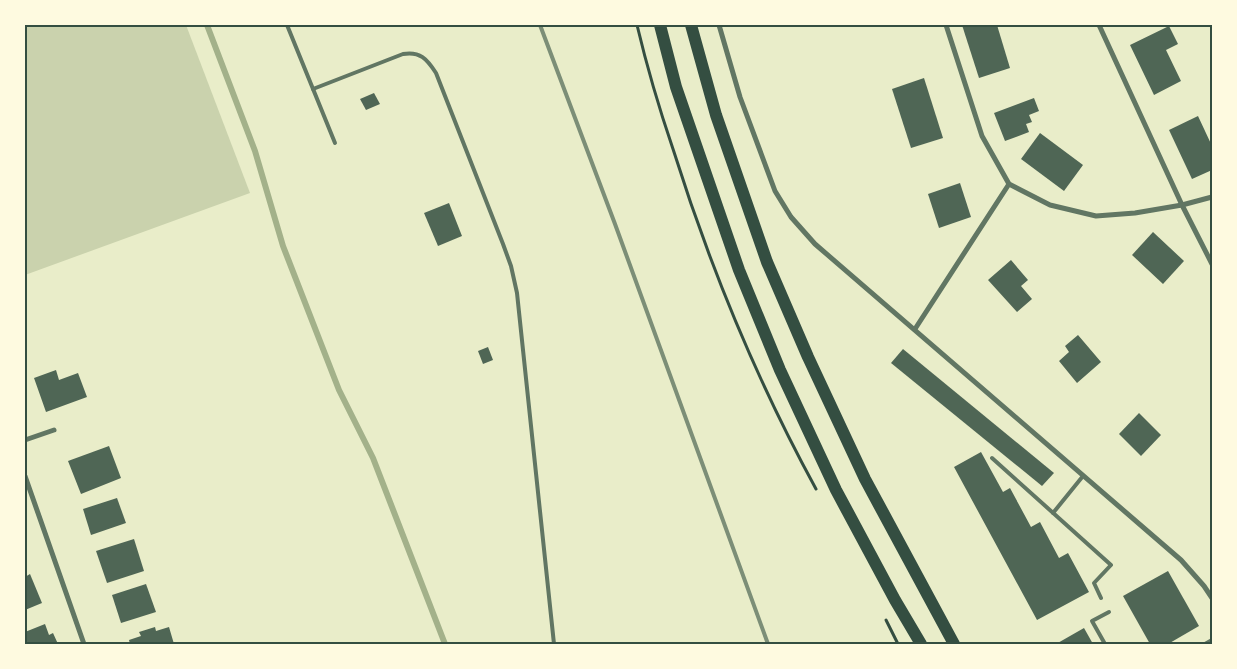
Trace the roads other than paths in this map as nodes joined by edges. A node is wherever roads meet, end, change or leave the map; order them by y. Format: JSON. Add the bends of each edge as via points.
{"nodes":[{"id":1,"x":286,"y":25,"type":"edge"},
{"id":2,"x":660,"y":25,"type":"edge"},
{"id":3,"x":690,"y":25,"type":"edge"},
{"id":4,"x":719,"y":25,"type":"edge"},
{"id":5,"x":946,"y":25,"type":"edge"},
{"id":6,"x":1099,"y":25,"type":"edge"},
{"id":7,"x":313,"y":89,"type":"junction"},
{"id":8,"x":335,"y":143,"type":"dead end"},
{"id":9,"x":1009,"y":184,"type":"junction"},
{"id":10,"x":1212,"y":197,"type":"edge"},
{"id":11,"x":1182,"y":205,"type":"junction"},
{"id":12,"x":1212,"y":264,"type":"edge"},
{"id":13,"x":914,"y":329,"type":"junction"},
{"id":14,"x":54,"y":430,"type":"dead end"},
{"id":15,"x":25,"y":440,"type":"edge"},
{"id":16,"x":992,"y":458,"type":"dead end"},
{"id":17,"x":25,"y":476,"type":"edge"},
{"id":18,"x":1083,"y":476,"type":"junction"},
{"id":19,"x":1053,"y":514,"type":"junction"},
{"id":20,"x":1101,"y":598,"type":"dead end"},
{"id":21,"x":1212,"y":598,"type":"edge"},
{"id":22,"x":1109,"y":612,"type":"dead end"},
{"id":23,"x":1212,"y":640,"type":"edge"},
{"id":24,"x":84,"y":644,"type":"edge"},
{"id":25,"x":554,"y":644,"type":"edge"},
{"id":26,"x":921,"y":644,"type":"edge"},
{"id":27,"x":954,"y":644,"type":"edge"},
{"id":28,"x":1105,"y":644,"type":"edge"},
{"id":29,"x":1205,"y":644,"type":"edge"}],
"edges":[{"from":1,"to":7,"type":"lane"},
{"from":2,"to":26,"type":"main road","via":[[676,87],[739,270],[780,370],[836,490]]},
{"from":3,"to":27,"type":"main road","via":[[716,115],[767,262],[865,479]]},
{"from":4,"to":13,"type":"street","via":[[763,160],[775,191],[791,217],[816,244]]},
{"from":5,"to":9,"type":"street","via":[[982,136]]},
{"from":6,"to":11,"type":"street"},
{"from":7,"to":8,"type":"lane"},
{"from":7,"to":25,"type":"lane","via":[[412,52],[426,59],[436,73],[503,244],[517,293]]},
{"from":9,"to":11,"type":"street","via":[[1050,205],[1096,216]]},
{"from":9,"to":13,"type":"street"},
{"from":10,"to":11,"type":"street"},
{"from":11,"to":12,"type":"street"},
{"from":13,"to":18,"type":"street"},
{"from":14,"to":15,"type":"street"},
{"from":16,"to":19,"type":"lane"},
{"from":17,"to":24,"type":"street"},
{"from":18,"to":19,"type":"lane"},
{"from":18,"to":21,"type":"street","via":[[1181,560]]},
{"from":19,"to":20,"type":"lane","via":[[1111,565],[1094,583]]},
{"from":22,"to":28,"type":"lane","via":[[1092,622]]},
{"from":23,"to":29,"type":"lane"}]}
